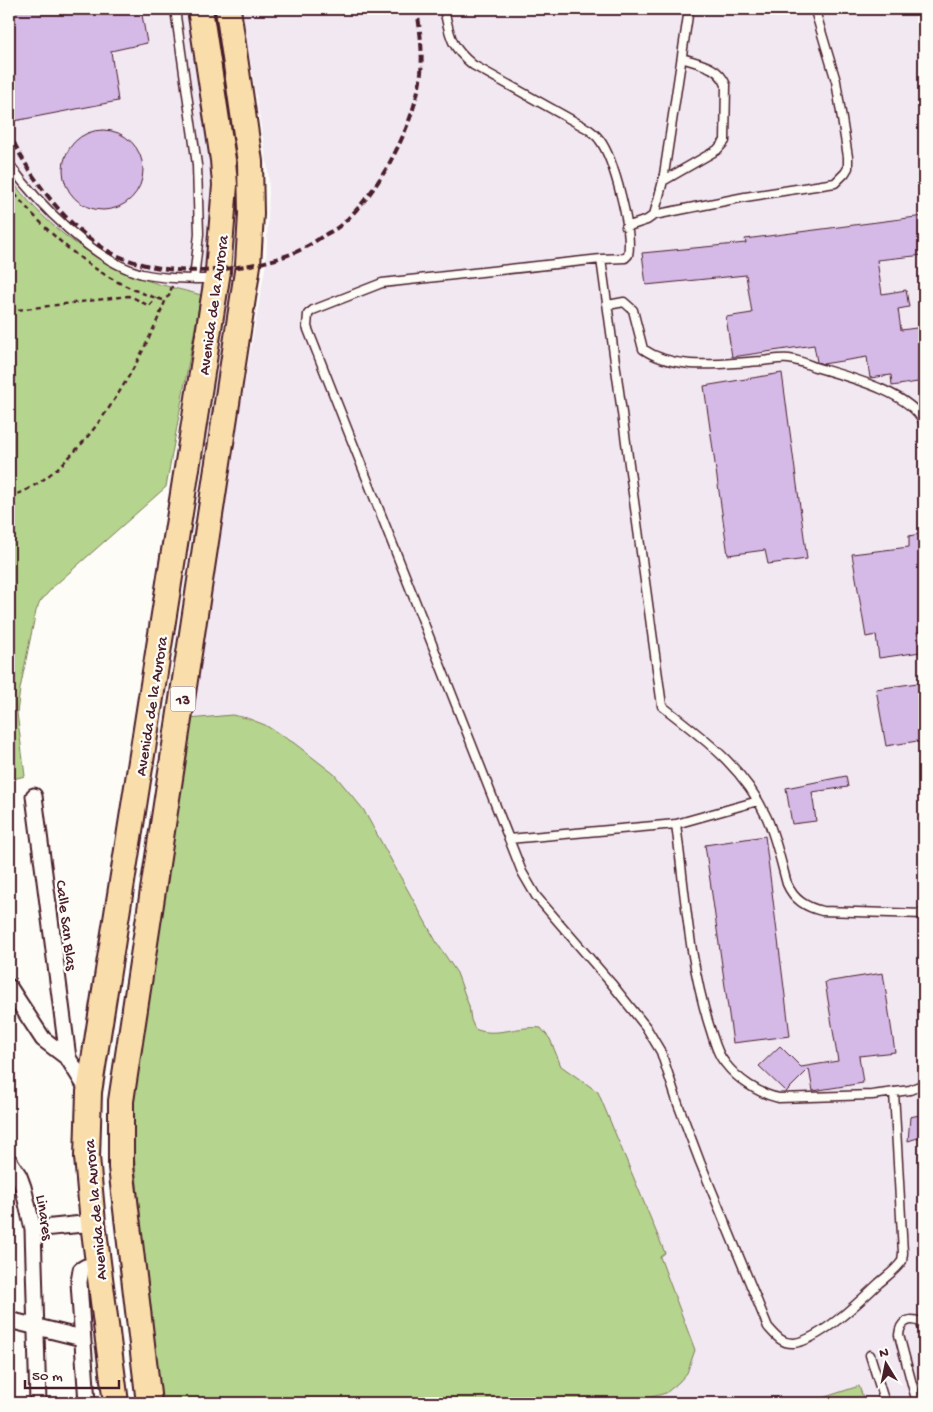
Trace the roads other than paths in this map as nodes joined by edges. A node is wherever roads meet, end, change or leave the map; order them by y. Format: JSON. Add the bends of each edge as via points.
{"nodes":[{"id":1,"x":175,"y":9,"type":"edge"},
{"id":2,"x":200,"y":9,"type":"edge"},
{"id":3,"x":228,"y":9,"type":"edge"},
{"id":4,"x":444,"y":9,"type":"edge"},
{"id":5,"x":689,"y":9,"type":"edge"},
{"id":6,"x":816,"y":14,"type":"dead end"},
{"id":7,"x":682,"y":58,"type":"junction"},
{"id":8,"x":9,"y":164,"type":"edge"},
{"id":9,"x":663,"y":181,"type":"junction"},
{"id":10,"x":654,"y":215,"type":"junction"},
{"id":11,"x":626,"y":227,"type":"junction"},
{"id":12,"x":601,"y":259,"type":"junction"},
{"id":13,"x":194,"y":279,"type":"junction"},
{"id":14,"x":218,"y":280,"type":"junction"},
{"id":15,"x":608,"y":305,"type":"junction"},
{"id":16,"x":924,"y":423,"type":"edge"},
{"id":17,"x":34,"y":796,"type":"dead end"},
{"id":18,"x":758,"y":801,"type":"junction"},
{"id":19,"x":676,"y":824,"type":"junction"},
{"id":20,"x":509,"y":839,"type":"junction"},
{"id":21,"x":924,"y":914,"type":"edge"},
{"id":22,"x":9,"y":987,"type":"edge"},
{"id":23,"x":68,"y":1058,"type":"junction"},
{"id":24,"x":924,"y":1084,"type":"edge"},
{"id":25,"x":89,"y":1092,"type":"junction"},
{"id":26,"x":894,"y":1092,"type":"junction"},
{"id":27,"x":9,"y":1160,"type":"edge"},
{"id":28,"x":14,"y":1177,"type":"edge"},
{"id":29,"x":93,"y":1223,"type":"junction"},
{"id":30,"x":34,"y":1229,"type":"junction"},
{"id":31,"x":98,"y":1264,"type":"junction"},
{"id":32,"x":139,"y":1316,"type":"junction"},
{"id":33,"x":105,"y":1319,"type":"junction"},
{"id":34,"x":9,"y":1320,"type":"edge"},
{"id":35,"x":36,"y":1326,"type":"junction"},
{"id":36,"x":924,"y":1330,"type":"edge"},
{"id":37,"x":82,"y":1338,"type":"junction"},
{"id":38,"x":870,"y":1355,"type":"dead end"},
{"id":39,"x":115,"y":1392,"type":"edge"},
{"id":40,"x":148,"y":1396,"type":"edge"},
{"id":41,"x":38,"y":1403,"type":"edge"},
{"id":42,"x":87,"y":1403,"type":"edge"},
{"id":43,"x":886,"y":1403,"type":"edge"},
{"id":44,"x":917,"y":1403,"type":"edge"}],
"edges":[{"from":1,"to":13,"type":"lane","via":[[197,166],[199,234]]},
{"from":2,"to":14,"type":"main road","name":"Avenida de la Aurora","number":"13","via":[[225,185]]},
{"from":3,"to":32,"type":"main road","name":"Avenida de la Aurora","number":"13","via":[[250,162],[248,266],[122,1101],[120,1167]]},
{"from":4,"to":11,"type":"lane","via":[[451,40],[464,58],[598,137],[609,156],[618,184]]},
{"from":5,"to":7,"type":"lane"},
{"from":6,"to":10,"type":"lane","via":[[842,108],[848,157],[845,173],[835,182]]},
{"from":7,"to":9,"type":"lane"},
{"from":7,"to":9,"type":"lane","via":[[713,69],[724,80],[726,138],[717,150]]},
{"from":8,"to":13,"type":"lane","via":[[59,219],[93,249],[115,263],[159,277]]},
{"from":9,"to":10,"type":"lane"},
{"from":10,"to":11,"type":"lane"},
{"from":11,"to":12,"type":"lane","via":[[627,257]]},
{"from":12,"to":15,"type":"lane"},
{"from":12,"to":20,"type":"lane","via":[[382,283],[318,306],[306,320]]},
{"from":13,"to":14,"type":"lane"},
{"from":14,"to":25,"type":"main road","name":"Avenida de la Aurora","number":"13"},
{"from":15,"to":16,"type":"lane","via":[[624,302],[633,310],[643,349],[660,359],[703,364],[789,359],[882,390],[905,402],[920,414]]},
{"from":15,"to":18,"type":"lane","via":[[662,706],[718,750]]},
{"from":17,"to":23,"type":"street","name":"Calle San Blas"},
{"from":18,"to":19,"type":"lane"},
{"from":18,"to":21,"type":"lane","via":[[773,835],[787,884],[804,905],[832,912]]},
{"from":19,"to":20,"type":"lane"},
{"from":19,"to":26,"type":"lane","via":[[695,964],[706,1017],[724,1063],[744,1082],[776,1098]]},
{"from":20,"to":26,"type":"lane","via":[[536,896],[611,983],[646,1027],[661,1052],[700,1162],[764,1318],[768,1327],[782,1340],[795,1343],[812,1337],[850,1310],[902,1261]]},
{"from":22,"to":23,"type":"street","via":[[43,1040]]},
{"from":23,"to":25,"type":"street"},
{"from":24,"to":26,"type":"lane"},
{"from":25,"to":29,"type":"main road","name":"Avenida de la Aurora","number":"13","via":[[87,1158]]},
{"from":27,"to":28,"type":"street","name":"Linares"},
{"from":28,"to":30,"type":"street","name":"Linares","via":[[26,1197]]},
{"from":29,"to":30,"type":"street"},
{"from":29,"to":31,"type":"main road","name":"Avenida de la Aurora","number":"13"},
{"from":30,"to":35,"type":"street","name":"Linares"},
{"from":31,"to":33,"type":"main road","name":"Avenida de la Aurora","number":"13"},
{"from":31,"to":37,"type":"street","via":[[80,1272]]},
{"from":32,"to":33,"type":"main road","via":[[127,1328],[114,1327]]},
{"from":32,"to":40,"type":"main road","name":"Avenida de la Aurora","number":"13"},
{"from":33,"to":39,"type":"main road","name":"Avenida de la Aurora","number":"13"},
{"from":34,"to":35,"type":"street"},
{"from":35,"to":37,"type":"street"},
{"from":35,"to":41,"type":"street","name":"Linares"},
{"from":36,"to":44,"type":"lane","via":[[920,1322],[911,1320],[900,1329],[899,1335]]},
{"from":37,"to":42,"type":"street"},
{"from":38,"to":43,"type":"lane"},
{"from":39,"to":40,"type":"main road","via":[[120,1375],[130,1373],[137,1376]]}]}
